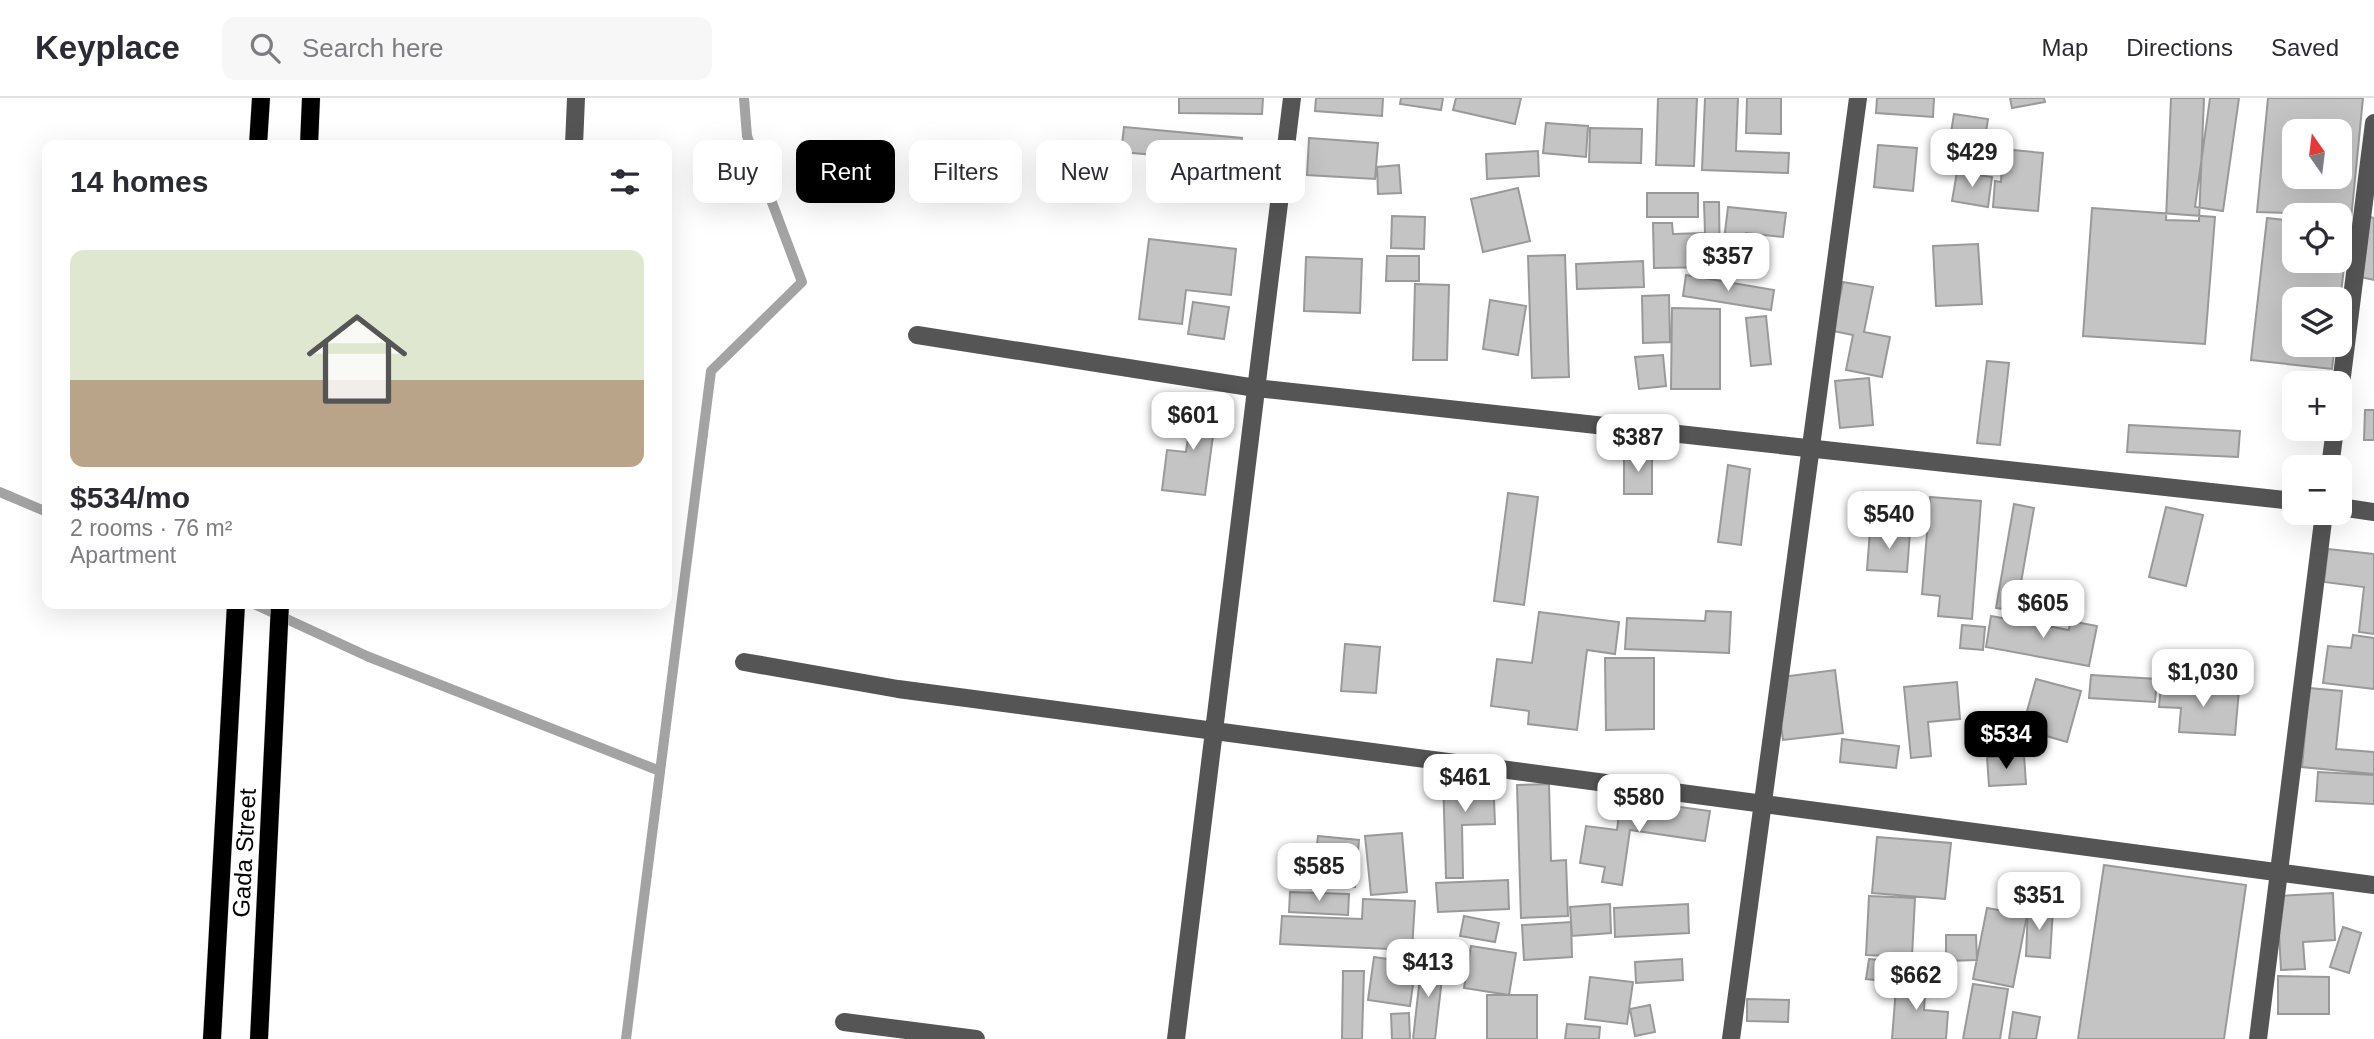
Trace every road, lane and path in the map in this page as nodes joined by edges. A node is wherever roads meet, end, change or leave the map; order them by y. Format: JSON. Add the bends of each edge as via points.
{"nodes":[{"id":1,"x":261,"y":98,"type":"edge"},
{"id":2,"x":311,"y":98,"type":"edge"},
{"id":3,"x":576,"y":98,"type":"edge"},
{"id":4,"x":1292,"y":98,"type":"edge"},
{"id":5,"x":1858,"y":98,"type":"edge"},
{"id":6,"x":2374,"y":123,"type":"edge"},
{"id":7,"x":258,"y":140,"type":"edge"},
{"id":8,"x":309,"y":140,"type":"edge"},
{"id":9,"x":574,"y":140,"type":"edge"},
{"id":10,"x":917,"y":335,"type":"dead end"},
{"id":11,"x":2343,"y":371,"type":"edge"},
{"id":12,"x":1256,"y":388,"type":"junction"},
{"id":13,"x":1811,"y":450,"type":"junction"},
{"id":14,"x":2282,"y":500,"type":"edge"},
{"id":15,"x":2352,"y":509,"type":"edge"},
{"id":16,"x":2374,"y":512,"type":"edge"},
{"id":17,"x":2323,"y":525,"type":"edge"},
{"id":18,"x":236,"y":609,"type":"edge"},
{"id":19,"x":280,"y":609,"type":"edge"},
{"id":20,"x":744,"y":662,"type":"dead end"},
{"id":21,"x":1213,"y":731,"type":"junction"},
{"id":22,"x":1763,"y":804,"type":"junction"},
{"id":23,"x":2279,"y":873,"type":"junction"},
{"id":24,"x":2374,"y":885,"type":"edge"},
{"id":25,"x":844,"y":1022,"type":"dead end"},
{"id":26,"x":212,"y":1039,"type":"edge"},
{"id":27,"x":259,"y":1039,"type":"edge"},
{"id":28,"x":975,"y":1039,"type":"edge"},
{"id":29,"x":1176,"y":1039,"type":"edge"},
{"id":30,"x":1731,"y":1039,"type":"edge"},
{"id":31,"x":2258,"y":1039,"type":"edge"}],
"edges":[{"from":1,"to":7,"type":"main road"},
{"from":2,"to":8,"type":"main road"},
{"from":3,"to":9,"type":"street"},
{"from":4,"to":12,"type":"street"},
{"from":5,"to":13,"type":"street"},
{"from":6,"to":11,"type":"street"},
{"from":10,"to":12,"type":"street"},
{"from":12,"to":13,"type":"street"},
{"from":12,"to":21,"type":"street"},
{"from":13,"to":14,"type":"street"},
{"from":13,"to":22,"type":"street"},
{"from":15,"to":16,"type":"street"},
{"from":17,"to":23,"type":"street"},
{"from":18,"to":26,"type":"main road"},
{"from":19,"to":27,"type":"main road","name":"Gada Street"},
{"from":20,"to":21,"type":"street","via":[[898,689]]},
{"from":21,"to":22,"type":"street"},
{"from":21,"to":29,"type":"street"},
{"from":22,"to":23,"type":"street"},
{"from":22,"to":30,"type":"street"},
{"from":23,"to":24,"type":"street"},
{"from":23,"to":31,"type":"street"},
{"from":25,"to":28,"type":"street"}]}
